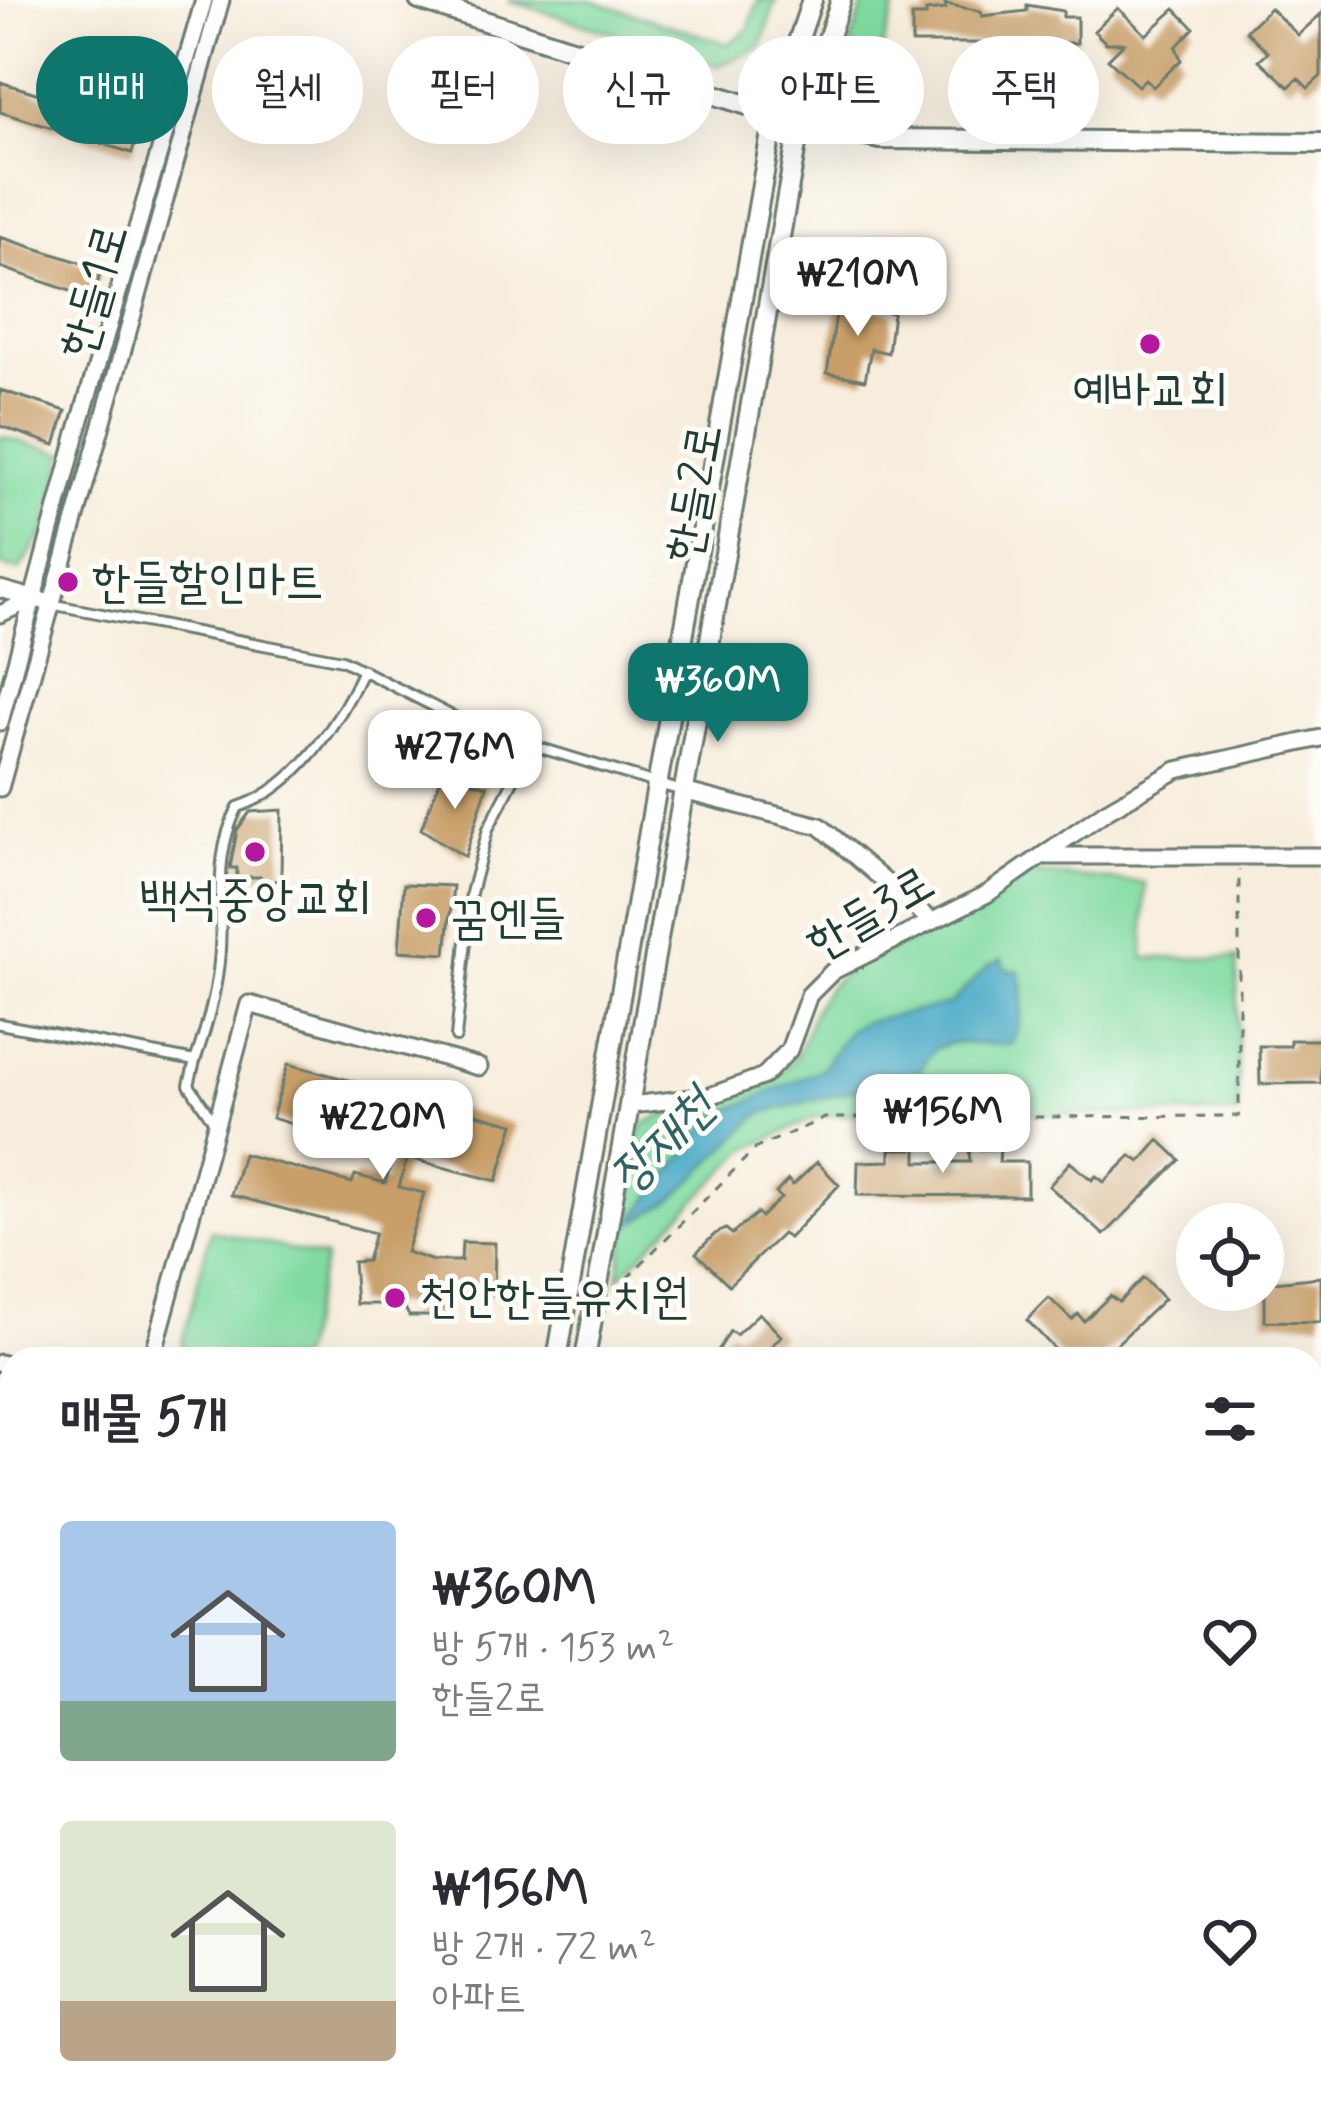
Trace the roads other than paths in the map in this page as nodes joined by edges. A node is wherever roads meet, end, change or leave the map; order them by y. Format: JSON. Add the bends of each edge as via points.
{"nodes":[{"id":1,"x":204,"y":0,"type":"edge"},
{"id":2,"x":221,"y":0,"type":"edge"},
{"id":3,"x":419,"y":0,"type":"edge"},
{"id":4,"x":812,"y":0,"type":"edge"},
{"id":5,"x":841,"y":0,"type":"edge"},
{"id":6,"x":800,"y":36,"type":"edge"},
{"id":7,"x":829,"y":36,"type":"edge"},
{"id":8,"x":738,"y":99,"type":"edge"},
{"id":9,"x":924,"y":139,"type":"edge"},
{"id":10,"x":1321,"y":143,"type":"edge"},
{"id":11,"x":769,"y":144,"type":"edge"},
{"id":12,"x":796,"y":144,"type":"edge"},
{"id":13,"x":0,"y":589,"type":"edge"},
{"id":14,"x":42,"y":601,"type":"junction"},
{"id":15,"x":0,"y":614,"type":"edge"},
{"id":16,"x":363,"y":670,"type":"junction"},
{"id":17,"x":0,"y":722,"type":"edge"},
{"id":18,"x":1321,"y":738,"type":"edge"},
{"id":19,"x":530,"y":746,"type":"junction"},
{"id":20,"x":658,"y":784,"type":"junction"},
{"id":21,"x":0,"y":788,"type":"edge"},
{"id":22,"x":683,"y":791,"type":"junction"},
{"id":23,"x":1047,"y":856,"type":"junction"},
{"id":24,"x":1321,"y":856,"type":"edge"},
{"id":25,"x":930,"y":920,"type":"junction"},
{"id":26,"x":0,"y":1024,"type":"edge"},
{"id":27,"x":455,"y":1036,"type":"dead end"},
{"id":28,"x":195,"y":1061,"type":"junction"},
{"id":29,"x":479,"y":1067,"type":"dead end"},
{"id":30,"x":631,"y":1105,"type":"junction"},
{"id":31,"x":214,"y":1122,"type":"junction"},
{"id":32,"x":155,"y":1347,"type":"edge"},
{"id":33,"x":559,"y":1347,"type":"edge"},
{"id":34,"x":586,"y":1347,"type":"edge"}],
"edges":[{"from":1,"to":14,"type":"street","name":"한들1로","via":[[83,411]]},
{"from":2,"to":14,"type":"street","name":"한들1로"},
{"from":3,"to":8,"type":"street"},
{"from":4,"to":6,"type":"street","name":"한들2로"},
{"from":5,"to":7,"type":"street","name":"한들2로"},
{"from":9,"to":10,"type":"street"},
{"from":11,"to":20,"type":"street","name":"한들2로"},
{"from":12,"to":22,"type":"street","name":"한들2로"},
{"from":13,"to":14,"type":"street"},
{"from":14,"to":15,"type":"street"},
{"from":14,"to":16,"type":"lane","via":[[304,650]]},
{"from":14,"to":17,"type":"street","name":"한들1로"},
{"from":14,"to":21,"type":"street","name":"한들1로"},
{"from":16,"to":19,"type":"lane","via":[[434,710]]},
{"from":16,"to":28,"type":"lane","via":[[345,712],[259,800],[238,807],[224,834],[220,959]]},
{"from":18,"to":23,"type":"street","name":"한들3로","via":[[1177,770]]},
{"from":19,"to":20,"type":"lane"},
{"from":19,"to":27,"type":"lane","via":[[488,830],[470,892]]},
{"from":20,"to":22,"type":"lane"},
{"from":20,"to":33,"type":"street","name":"한들2로"},
{"from":22,"to":25,"type":"street","via":[[820,826]]},
{"from":22,"to":30,"type":"street","name":"한들2로"},
{"from":23,"to":24,"type":"street"},
{"from":23,"to":25,"type":"street","name":"한들3로"},
{"from":25,"to":30,"type":"street","name":"한들3로","via":[[833,971],[809,995],[789,1050],[764,1076],[710,1096]]},
{"from":26,"to":28,"type":"lane"},
{"from":28,"to":31,"type":"lane","via":[[189,1085]]},
{"from":29,"to":31,"type":"street","via":[[249,1004]]},
{"from":30,"to":34,"type":"street","name":"한들2로"},
{"from":31,"to":32,"type":"street"}]}
